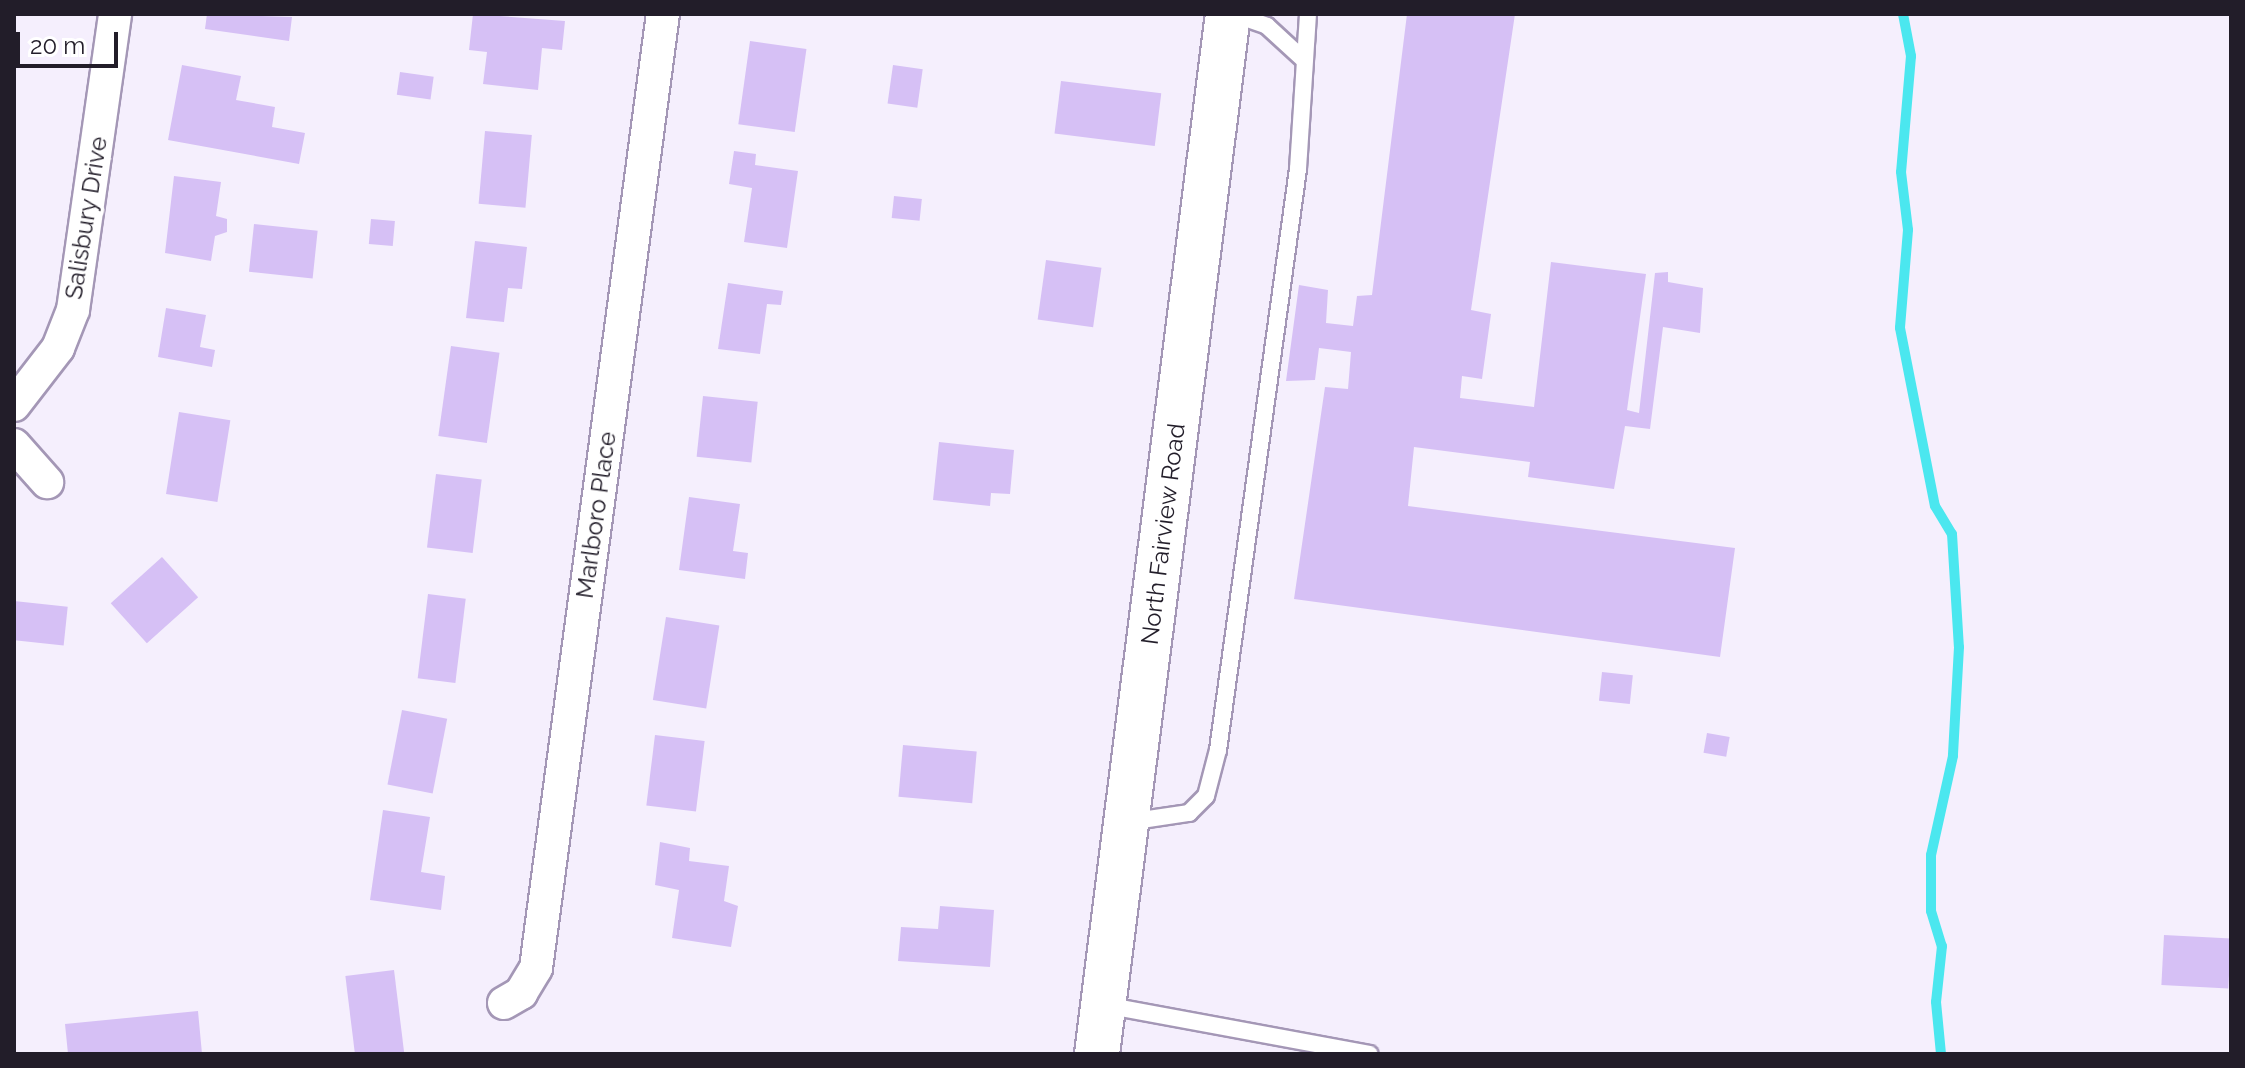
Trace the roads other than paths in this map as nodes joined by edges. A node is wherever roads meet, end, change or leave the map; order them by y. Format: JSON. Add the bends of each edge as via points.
{"nodes":[{"id":1,"x":115,"y":14,"type":"edge"},
{"id":2,"x":663,"y":14,"type":"edge"},
{"id":3,"x":1230,"y":14,"type":"edge"},
{"id":4,"x":1308,"y":14,"type":"edge"},
{"id":5,"x":1303,"y":59,"type":"junction"},
{"id":6,"x":14,"y":405,"type":"edge"},
{"id":7,"x":14,"y":445,"type":"edge"},
{"id":8,"x":47,"y":482,"type":"dead end"},
{"id":9,"x":1126,"y":822,"type":"junction"},
{"id":10,"x":504,"y":1003,"type":"dead end"},
{"id":11,"x":1103,"y":1005,"type":"junction"},
{"id":12,"x":1097,"y":1054,"type":"edge"},
{"id":13,"x":1369,"y":1054,"type":"edge"}],
"edges":[{"from":1,"to":6,"type":"street","name":"Salisbury Drive","via":[[73,310],[58,348]]},
{"from":2,"to":10,"type":"street","name":"Marlboro Place","via":[[536,968],[521,993]]},
{"from":3,"to":5,"type":"lane","via":[[1267,26]]},
{"from":3,"to":9,"type":"main road","name":"North Fairview Road"},
{"from":4,"to":5,"type":"lane"},
{"from":5,"to":9,"type":"lane","via":[[1298,169],[1218,750],[1206,796],[1189,813]]},
{"from":7,"to":8,"type":"street"},
{"from":9,"to":11,"type":"main road","name":"North Fairview Road"},
{"from":11,"to":12,"type":"main road","name":"North Fairview Road"},
{"from":11,"to":13,"type":"lane"}]}
